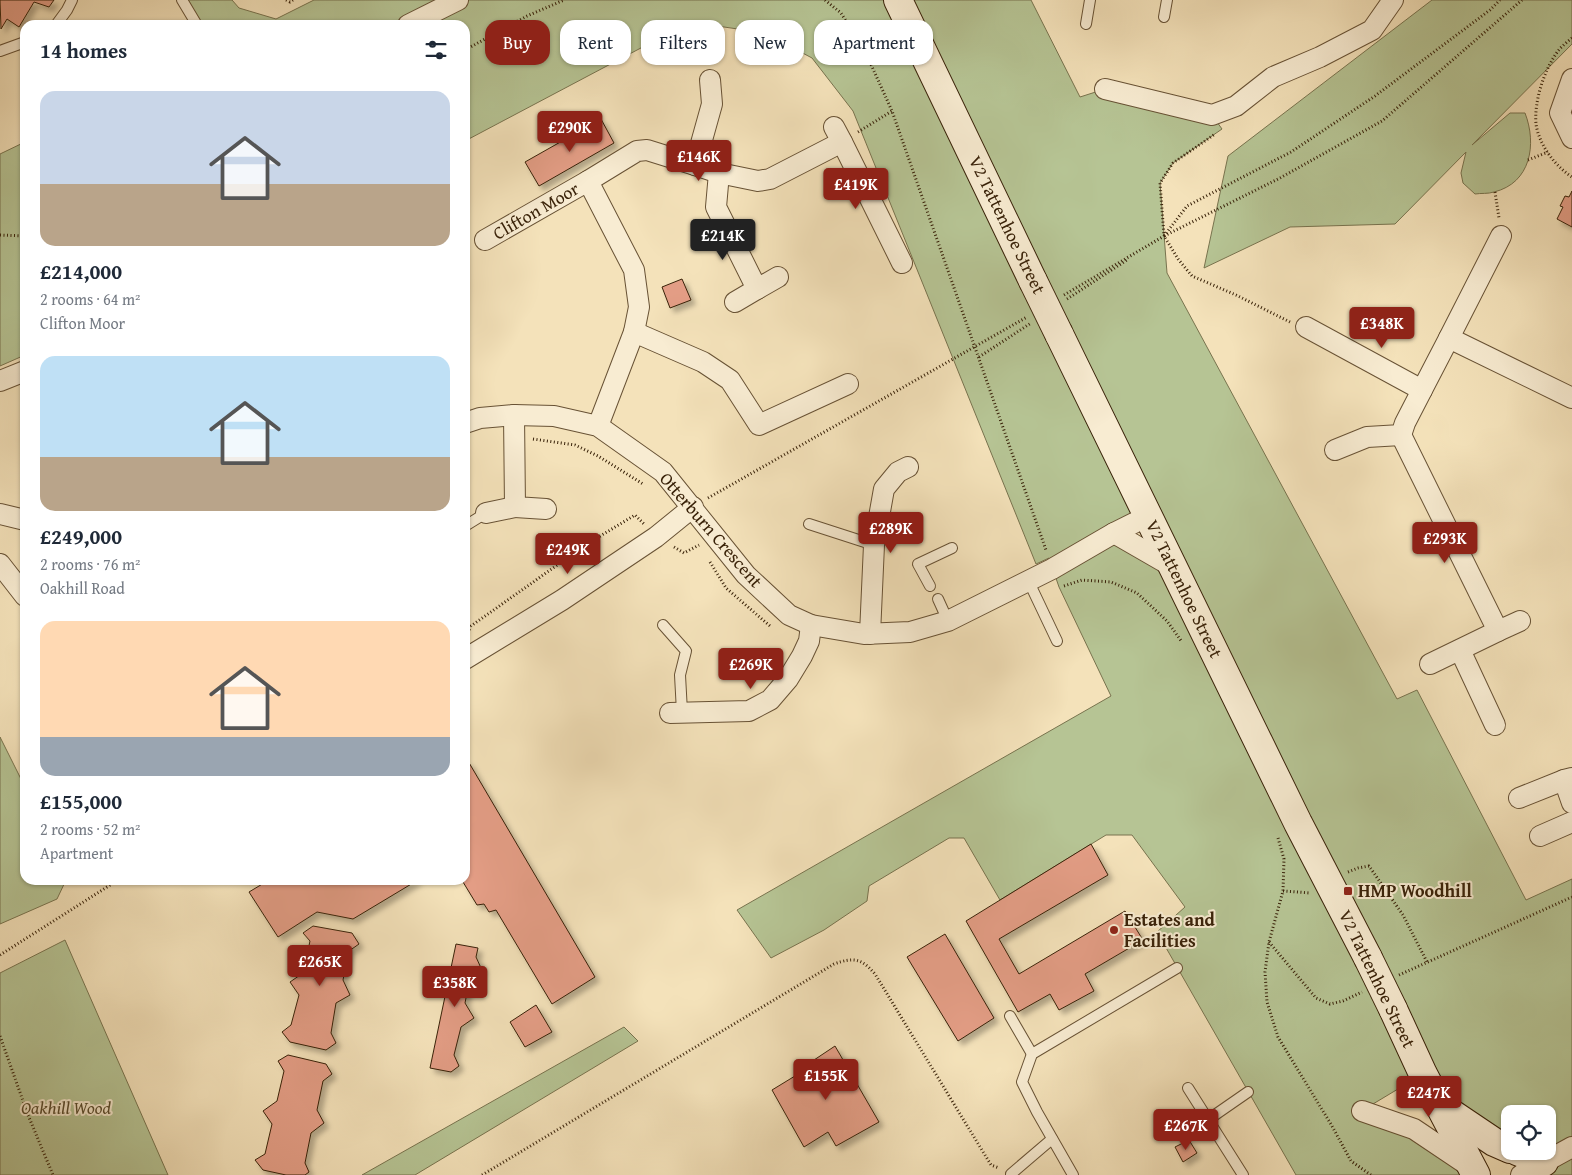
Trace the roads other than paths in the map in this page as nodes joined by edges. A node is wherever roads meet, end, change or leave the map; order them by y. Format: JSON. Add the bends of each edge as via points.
{"nodes":[{"id":1,"x":72,"y":0,"type":"edge"},
{"id":2,"x":182,"y":0,"type":"edge"},
{"id":3,"x":458,"y":0,"type":"edge"},
{"id":4,"x":898,"y":0,"type":"edge"},
{"id":5,"x":1090,"y":0,"type":"edge"},
{"id":6,"x":1167,"y":0,"type":"edge"},
{"id":7,"x":1393,"y":0,"type":"edge"},
{"id":8,"x":1164,"y":17,"type":"dead end"},
{"id":9,"x":60,"y":20,"type":"edge"},
{"id":10,"x":194,"y":20,"type":"edge"},
{"id":11,"x":418,"y":20,"type":"edge"},
{"id":12,"x":1086,"y":24,"type":"dead end"},
{"id":13,"x":20,"y":44,"type":"edge"},
{"id":14,"x":0,"y":51,"type":"edge"},
{"id":15,"x":1572,"y":79,"type":"edge"},
{"id":16,"x":710,"y":80,"type":"dead end"},
{"id":17,"x":1105,"y":88,"type":"dead end"},
{"id":18,"x":1572,"y":138,"type":"edge"},
{"id":19,"x":695,"y":165,"type":"junction"},
{"id":20,"x":719,"y":173,"type":"junction"},
{"id":21,"x":588,"y":181,"type":"junction"},
{"id":22,"x":1501,"y":236,"type":"road end"},
{"id":23,"x":484,"y":240,"type":"dead end"},
{"id":24,"x":902,"y":263,"type":"dead end"},
{"id":25,"x":778,"y":277,"type":"dead end"},
{"id":26,"x":757,"y":289,"type":"junction"},
{"id":27,"x":735,"y":302,"type":"dead end"},
{"id":28,"x":1306,"y":328,"type":"road end"},
{"id":29,"x":634,"y":332,"type":"junction"},
{"id":30,"x":1449,"y":338,"type":"junction"},
{"id":31,"x":20,"y":373,"type":"edge"},
{"id":32,"x":0,"y":381,"type":"edge"},
{"id":33,"x":848,"y":384,"type":"dead end"},
{"id":34,"x":1422,"y":390,"type":"junction"},
{"id":35,"x":1572,"y":398,"type":"edge"},
{"id":36,"x":514,"y":415,"type":"junction"},
{"id":37,"x":470,"y":421,"type":"edge"},
{"id":38,"x":598,"y":426,"type":"junction"},
{"id":39,"x":1402,"y":435,"type":"junction"},
{"id":40,"x":1335,"y":450,"type":"dead end"},
{"id":41,"x":908,"y":467,"type":"dead end"},
{"id":42,"x":515,"y":507,"type":"junction"},
{"id":43,"x":692,"y":507,"type":"junction"},
{"id":44,"x":546,"y":509,"type":"dead end"},
{"id":45,"x":486,"y":513,"type":"joint"},
{"id":46,"x":0,"y":514,"type":"edge"},
{"id":47,"x":1148,"y":516,"type":"junction"},
{"id":48,"x":20,"y":519,"type":"edge"},
{"id":49,"x":470,"y":523,"type":"edge"},
{"id":50,"x":809,"y":524,"type":"dead end"},
{"id":51,"x":1114,"y":533,"type":"junction"},
{"id":52,"x":874,"y":545,"type":"junction"},
{"id":53,"x":952,"y":548,"type":"dead end"},
{"id":54,"x":0,"y":564,"type":"edge"},
{"id":55,"x":1173,"y":567,"type":"junction"},
{"id":56,"x":1028,"y":580,"type":"junction"},
{"id":57,"x":930,"y":586,"type":"dead end"},
{"id":58,"x":20,"y":590,"type":"edge"},
{"id":59,"x":938,"y":599,"type":"dead end"},
{"id":60,"x":948,"y":620,"type":"junction"},
{"id":61,"x":1520,"y":621,"type":"dead end"},
{"id":62,"x":664,"y":624,"type":"dead end"},
{"id":63,"x":811,"y":625,"type":"junction"},
{"id":64,"x":1498,"y":631,"type":"junction"},
{"id":65,"x":870,"y":634,"type":"junction"},
{"id":66,"x":1057,"y":640,"type":"dead end"},
{"id":67,"x":1460,"y":650,"type":"junction"},
{"id":68,"x":470,"y":656,"type":"edge"},
{"id":69,"x":1430,"y":664,"type":"dead end"},
{"id":70,"x":676,"y":712,"type":"joint"},
{"id":71,"x":1495,"y":725,"type":"dead end"},
{"id":72,"x":1568,"y":779,"type":"edge"},
{"id":73,"x":1520,"y":798,"type":"dead end"},
{"id":74,"x":1572,"y":803,"type":"edge"},
{"id":75,"x":1572,"y":822,"type":"edge"},
{"id":76,"x":1540,"y":836,"type":"dead end"},
{"id":77,"x":1177,"y":968,"type":"dead end"},
{"id":78,"x":1010,"y":1016,"type":"dead end"},
{"id":79,"x":1032,"y":1054,"type":"junction"},
{"id":80,"x":1188,"y":1088,"type":"dead end"},
{"id":81,"x":1248,"y":1092,"type":"dead end"},
{"id":82,"x":1440,"y":1106,"type":"junction"},
{"id":83,"x":1362,"y":1111,"type":"dead end"},
{"id":84,"x":1209,"y":1119,"type":"junction"},
{"id":85,"x":1052,"y":1139,"type":"junction"},
{"id":86,"x":1501,"y":1145,"type":"edge"},
{"id":87,"x":1572,"y":1147,"type":"edge"},
{"id":88,"x":1532,"y":1169,"type":"edge"},
{"id":89,"x":1475,"y":1172,"type":"edge"},
{"id":90,"x":1011,"y":1174,"type":"edge"},
{"id":91,"x":1073,"y":1175,"type":"edge"},
{"id":92,"x":1243,"y":1175,"type":"edge"}],
"edges":[{"from":1,"to":9,"type":"lane"},
{"from":2,"to":10,"type":"lane"},
{"from":3,"to":11,"type":"street"},
{"from":4,"to":47,"type":"street","name":"V2 Tattenhoe Street","bridge":true},
{"from":5,"to":12,"type":"lane"},
{"from":6,"to":8,"type":"lane"},
{"from":7,"to":17,"type":"street","via":[[1372,30],[1273,77],[1236,106],[1212,115]]},
{"from":13,"to":14,"type":"lane"},
{"from":15,"to":18,"type":"street","via":[[1560,113]]},
{"from":16,"to":19,"type":"street","via":[[712,104]]},
{"from":19,"to":20,"type":"street","name":"Clifton Moor"},
{"from":19,"to":21,"type":"street","name":"Clifton Moor","via":[[647,150],[637,151]]},
{"from":20,"to":24,"type":"street","name":"Clifton Moor","via":[[758,181],[770,179],[838,135]]},
{"from":20,"to":26,"type":"street","via":[[716,207]]},
{"from":21,"to":23,"type":"street","name":"Clifton Moor"},
{"from":21,"to":29,"type":"street","name":"Clifton Moor","via":[[634,270],[639,308]]},
{"from":22,"to":30,"type":"street"},
{"from":25,"to":26,"type":"street"},
{"from":26,"to":27,"type":"street"},
{"from":28,"to":34,"type":"street"},
{"from":29,"to":33,"type":"street","via":[[703,362],[730,380],[759,425]]},
{"from":29,"to":38,"type":"street","name":"Clifton Moor"},
{"from":30,"to":34,"type":"street"},
{"from":30,"to":35,"type":"street"},
{"from":31,"to":32,"type":"street"},
{"from":34,"to":39,"type":"street"},
{"from":36,"to":37,"type":"street","name":"Otterburn Crescent"},
{"from":36,"to":38,"type":"street","name":"Otterburn Crescent","via":[[554,416]]},
{"from":36,"to":42,"type":"street"},
{"from":38,"to":43,"type":"street","name":"Otterburn Crescent","via":[[663,472]]},
{"from":39,"to":40,"type":"street","via":[[1368,437]]},
{"from":39,"to":64,"type":"street"},
{"from":41,"to":52,"type":"street","via":[[898,472],[884,489]]},
{"from":42,"to":44,"type":"street"},
{"from":42,"to":45,"type":"street"},
{"from":43,"to":63,"type":"street","name":"Otterburn Crescent","via":[[746,575],[789,615]]},
{"from":43,"to":68,"type":"street","via":[[656,537],[570,595]]},
{"from":45,"to":49,"type":"lane"},
{"from":46,"to":48,"type":"street"},
{"from":47,"to":51,"type":"street","name":"Otterburn Crescent"},
{"from":47,"to":55,"type":"street","name":"V2 Tattenhoe Street"},
{"from":50,"to":52,"type":"lane"},
{"from":51,"to":55,"type":"street"},
{"from":51,"to":56,"type":"street","name":"Otterburn Crescent"},
{"from":52,"to":65,"type":"street"},
{"from":53,"to":57,"type":"lane","via":[[918,564]]},
{"from":54,"to":58,"type":"street"},
{"from":55,"to":82,"type":"street","name":"V2 Tattenhoe Street","bridge":true},
{"from":56,"to":60,"type":"street","name":"Otterburn Crescent"},
{"from":56,"to":66,"type":"lane"},
{"from":59,"to":60,"type":"lane"},
{"from":60,"to":65,"type":"street","name":"Otterburn Crescent","via":[[910,632]]},
{"from":61,"to":64,"type":"street"},
{"from":62,"to":70,"type":"lane","via":[[686,651]]},
{"from":63,"to":65,"type":"street","name":"Otterburn Crescent"},
{"from":63,"to":70,"type":"street","via":[[809,641],[802,656],[770,700],[749,711]]},
{"from":64,"to":67,"type":"street"},
{"from":67,"to":69,"type":"street"},
{"from":67,"to":71,"type":"street"},
{"from":72,"to":73,"type":"street"},
{"from":72,"to":74,"type":"street"},
{"from":75,"to":76,"type":"street"},
{"from":77,"to":79,"type":"lane"},
{"from":78,"to":79,"type":"lane"},
{"from":79,"to":85,"type":"lane","via":[[1022,1082]]},
{"from":80,"to":84,"type":"lane"},
{"from":81,"to":84,"type":"lane"},
{"from":82,"to":86,"type":"street"},
{"from":82,"to":89,"type":"street","name":"V2 Tattenhoe Street"},
{"from":83,"to":89,"type":"street","via":[[1414,1130]]},
{"from":84,"to":92,"type":"lane"},
{"from":85,"to":90,"type":"lane"},
{"from":85,"to":91,"type":"lane"},
{"from":87,"to":88,"type":"street"}]}
